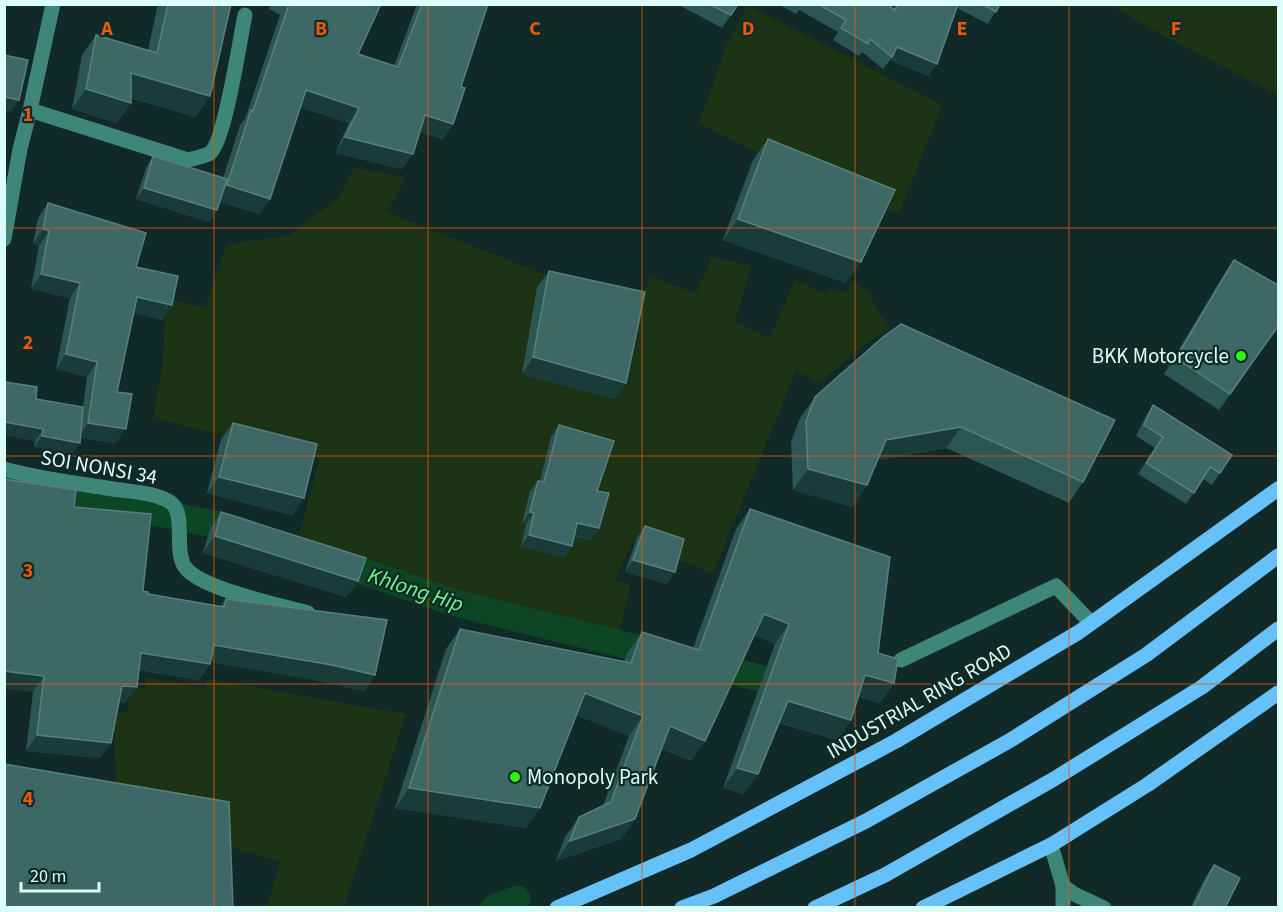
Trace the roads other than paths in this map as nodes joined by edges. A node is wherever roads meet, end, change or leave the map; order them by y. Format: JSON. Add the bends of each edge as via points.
{"nodes":[{"id":1,"x":53,"y":4,"type":"edge"},
{"id":2,"x":245,"y":15,"type":"dead end"},
{"id":3,"x":30,"y":110,"type":"junction"},
{"id":4,"x":9,"y":187,"type":"edge"},
{"id":5,"x":7,"y":216,"type":"edge"},
{"id":6,"x":4,"y":239,"type":"edge"},
{"id":7,"x":4,"y":469,"type":"edge"},
{"id":8,"x":1278,"y":489,"type":"edge"},
{"id":9,"x":1278,"y":556,"type":"edge"},
{"id":10,"x":326,"y":617,"type":"edge"},
{"id":11,"x":1091,"y":623,"type":"junction"},
{"id":12,"x":1278,"y":629,"type":"edge"},
{"id":13,"x":901,"y":660,"type":"dead end"},
{"id":14,"x":1278,"y":693,"type":"edge"},
{"id":15,"x":1051,"y":845,"type":"junction"},
{"id":16,"x":1064,"y":886,"type":"junction"},
{"id":17,"x":557,"y":908,"type":"edge"},
{"id":18,"x":682,"y":908,"type":"edge"},
{"id":19,"x":815,"y":908,"type":"edge"},
{"id":20,"x":923,"y":908,"type":"edge"},
{"id":21,"x":1063,"y":908,"type":"edge"},
{"id":22,"x":1104,"y":908,"type":"edge"}],
"edges":[{"from":1,"to":3,"type":"street"},
{"from":2,"to":3,"type":"street","via":[[224,122],[209,154],[188,160]]},
{"from":3,"to":4,"type":"street"},
{"from":4,"to":5,"type":"street"},
{"from":5,"to":6,"type":"street"},
{"from":7,"to":10,"type":"street","name":"SOI NONSI 34","via":[[30,477],[152,495],[172,503],[178,511],[183,566],[193,576],[236,594]]},
{"from":8,"to":11,"type":"main road","name":"INDUSTRIAL RING ROAD"},
{"from":9,"to":18,"type":"main road","via":[[1146,655],[1009,741],[866,821]]},
{"from":11,"to":13,"type":"street","via":[[1056,586]]},
{"from":11,"to":17,"type":"main road","name":"INDUSTRIAL RING ROAD","via":[[896,741],[691,850]]},
{"from":12,"to":19,"type":"main road","via":[[1202,687],[1053,779],[885,875]]},
{"from":14,"to":15,"type":"main road","via":[[1147,785]]},
{"from":15,"to":16,"type":"street"},
{"from":15,"to":20,"type":"main road"},
{"from":16,"to":21,"type":"street"},
{"from":16,"to":22,"type":"street"}]}
